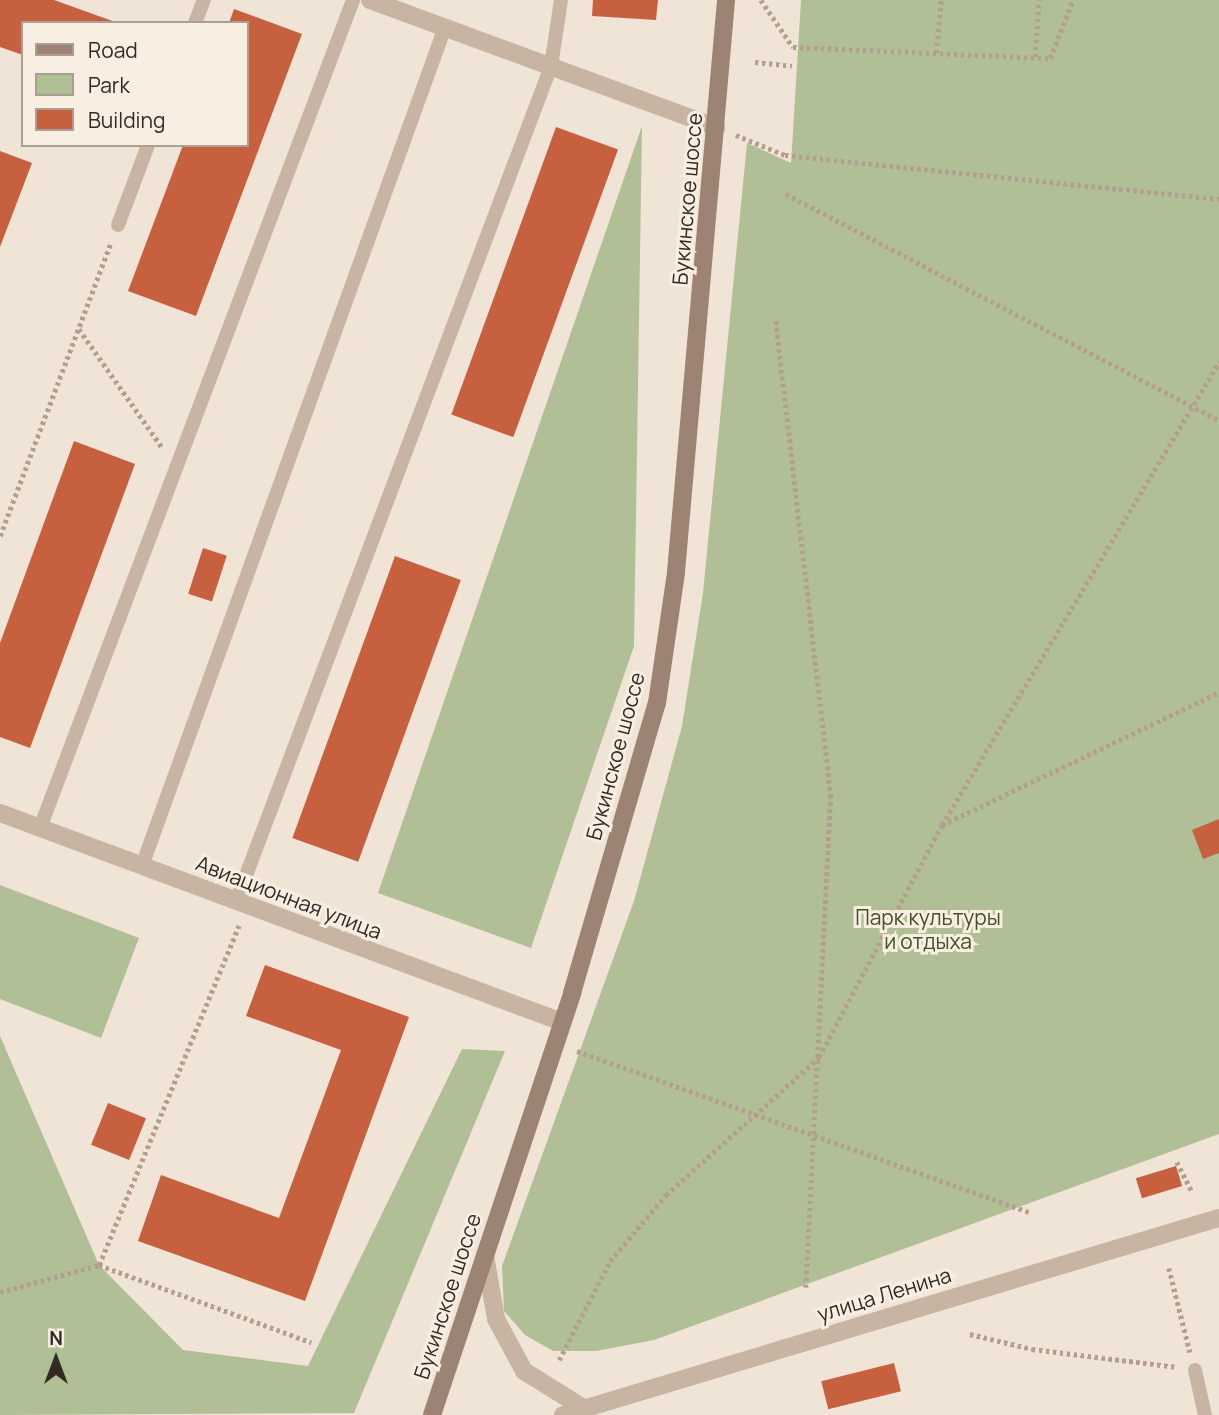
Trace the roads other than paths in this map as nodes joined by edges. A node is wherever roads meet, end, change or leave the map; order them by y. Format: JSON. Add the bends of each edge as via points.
{"nodes":[{"id":1,"x":204,"y":0,"type":"edge"},
{"id":2,"x":353,"y":0,"type":"edge"},
{"id":3,"x":370,"y":0,"type":"edge"},
{"id":4,"x":561,"y":0,"type":"edge"},
{"id":5,"x":726,"y":0,"type":"edge"},
{"id":6,"x":196,"y":21,"type":"edge"},
{"id":7,"x":445,"y":27,"type":"junction"},
{"id":8,"x":551,"y":66,"type":"junction"},
{"id":9,"x":716,"y":127,"type":"junction"},
{"id":10,"x":147,"y":147,"type":"edge"},
{"id":11,"x":118,"y":225,"type":"road end"},
{"id":12,"x":0,"y":813,"type":"edge"},
{"id":13,"x":40,"y":828,"type":"junction"},
{"id":14,"x":142,"y":866,"type":"junction"},
{"id":15,"x":242,"y":904,"type":"junction"},
{"id":16,"x":562,"y":1022,"type":"junction"},
{"id":17,"x":1219,"y":1218,"type":"edge"},
{"id":18,"x":485,"y":1255,"type":"junction"},
{"id":19,"x":1195,"y":1370,"type":"road end"},
{"id":20,"x":585,"y":1409,"type":"junction"},
{"id":21,"x":432,"y":1415,"type":"edge"},
{"id":22,"x":564,"y":1415,"type":"edge"},
{"id":23,"x":1205,"y":1415,"type":"edge"}],
"edges":[{"from":1,"to":6,"type":"lane"},
{"from":2,"to":13,"type":"lane"},
{"from":3,"to":7,"type":"street"},
{"from":4,"to":8,"type":"lane"},
{"from":5,"to":9,"type":"main road","name":"Букинское шоссе"},
{"from":7,"to":8,"type":"street"},
{"from":7,"to":14,"type":"lane"},
{"from":8,"to":9,"type":"street"},
{"from":8,"to":15,"type":"lane"},
{"from":9,"to":16,"type":"main road","name":"Букинское шоссе","via":[[676,572],[657,704]]},
{"from":10,"to":11,"type":"lane"},
{"from":12,"to":13,"type":"street","name":"Авиационная улица"},
{"from":13,"to":14,"type":"street","name":"Авиационная улица"},
{"from":14,"to":15,"type":"street","name":"Авиационная улица"},
{"from":15,"to":16,"type":"street","name":"Авиационная улица"},
{"from":16,"to":18,"type":"main road","name":"Букинское шоссе"},
{"from":17,"to":20,"type":"street","name":"улица Ленина"},
{"from":18,"to":20,"type":"street","via":[[496,1319],[524,1371]]},
{"from":18,"to":21,"type":"main road","name":"Букинское шоссе"},
{"from":19,"to":23,"type":"lane"},
{"from":20,"to":22,"type":"street","name":"улица Ленина"}]}
